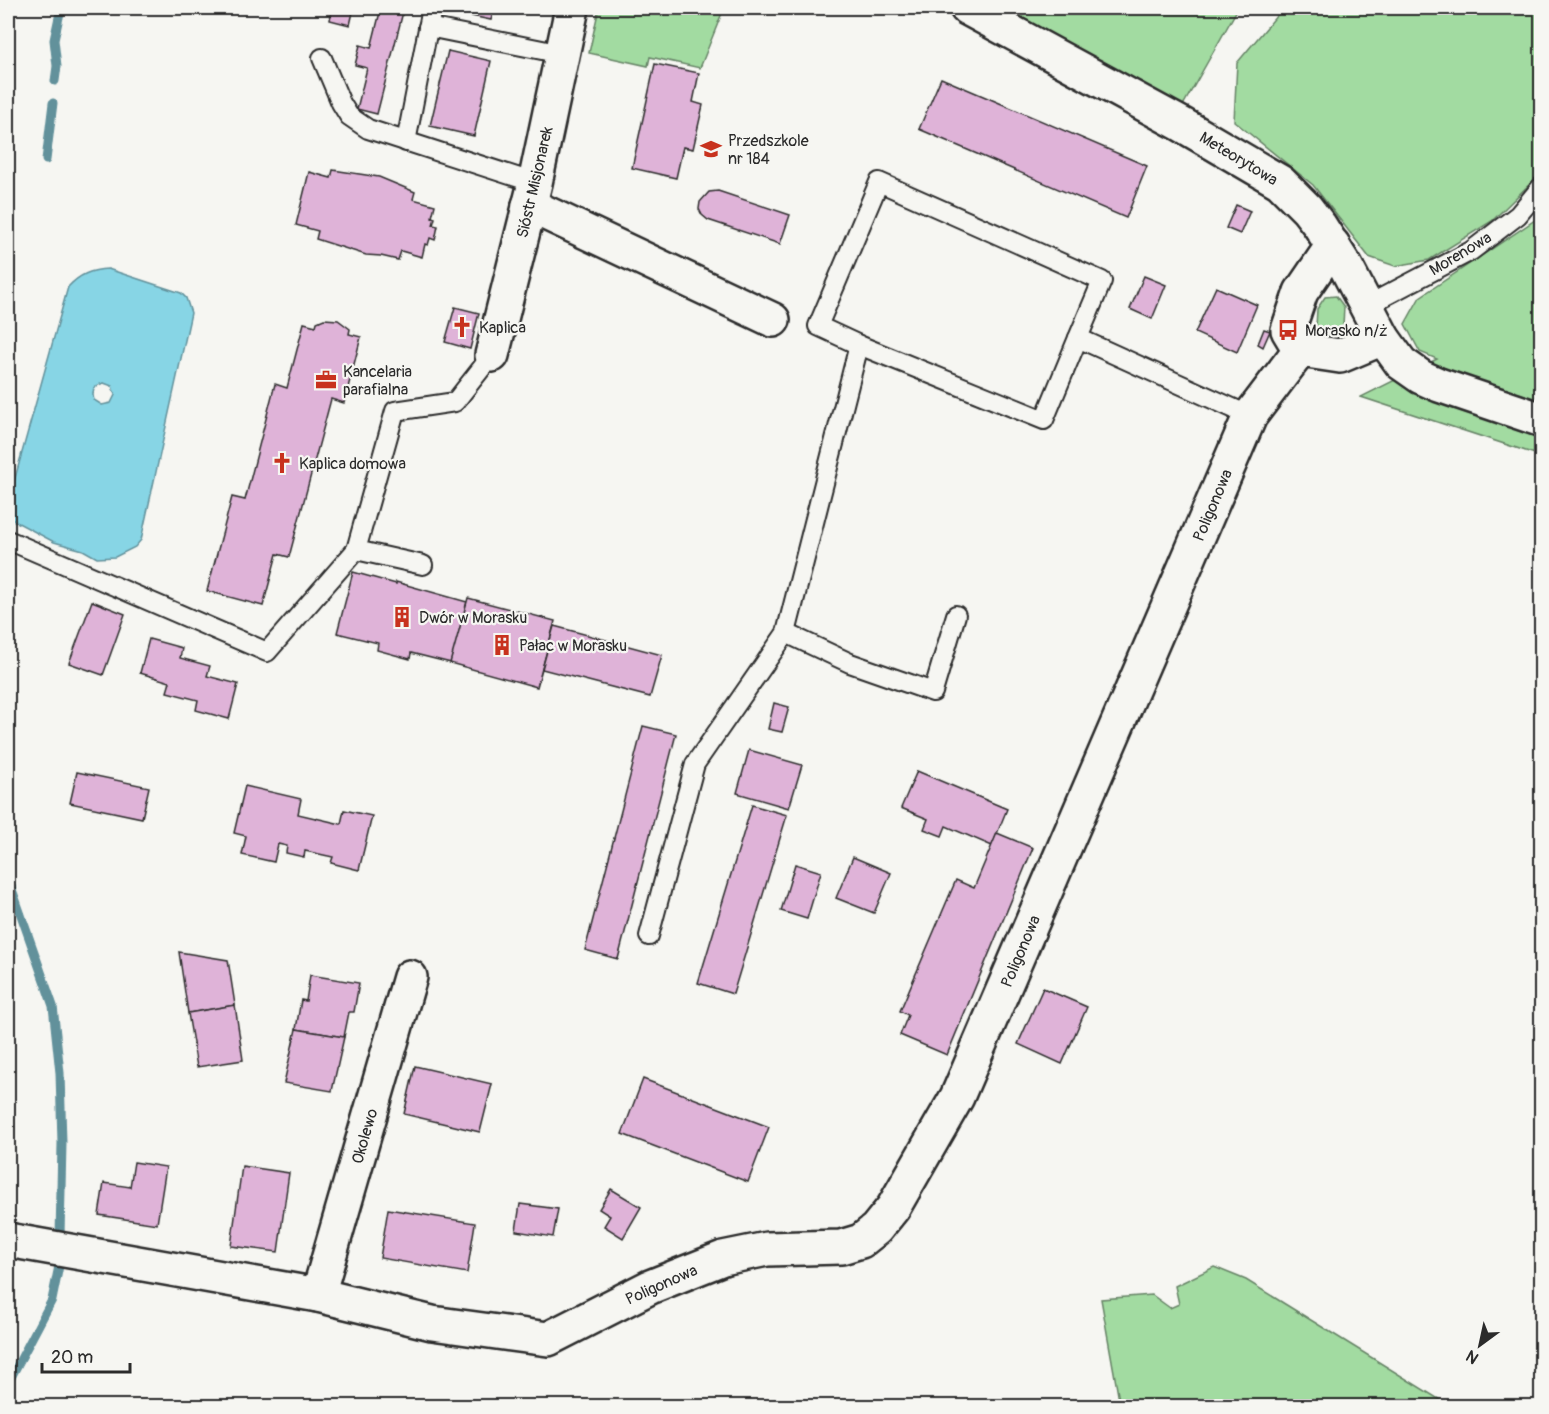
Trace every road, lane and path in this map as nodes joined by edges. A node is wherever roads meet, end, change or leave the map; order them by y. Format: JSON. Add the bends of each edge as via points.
{"nodes":[{"id":1,"x":432,"y":8,"type":"edge"},
{"id":2,"x":572,"y":8,"type":"edge"},
{"id":3,"x":967,"y":8,"type":"edge"},
{"id":4,"x":428,"y":27,"type":"junction"},
{"id":5,"x":562,"y":54,"type":"junction"},
{"id":6,"x":322,"y":58,"type":"dead end"},
{"id":7,"x":406,"y":142,"type":"junction"},
{"id":8,"x":1542,"y":186,"type":"edge"},
{"id":9,"x":532,"y":194,"type":"junction"},
{"id":10,"x":1333,"y":245,"type":"junction"},
{"id":11,"x":1366,"y":306,"type":"junction"},
{"id":12,"x":773,"y":320,"type":"dead end"},
{"id":13,"x":1078,"y":338,"type":"junction"},
{"id":14,"x":1383,"y":338,"type":"junction"},
{"id":15,"x":860,"y":345,"type":"junction"},
{"id":16,"x":1300,"y":350,"type":"junction"},
{"id":17,"x":492,"y":355,"type":"joint"},
{"id":18,"x":1250,"y":416,"type":"junction"},
{"id":19,"x":1542,"y":420,"type":"edge"},
{"id":20,"x":8,"y":540,"type":"edge"},
{"id":21,"x":356,"y":550,"type":"junction"},
{"id":22,"x":423,"y":565,"type":"dead end"},
{"id":23,"x":957,"y":615,"type":"dead end"},
{"id":24,"x":786,"y":633,"type":"junction"},
{"id":25,"x":649,"y":936,"type":"dead end"},
{"id":26,"x":410,"y":977,"type":"dead end"},
{"id":27,"x":8,"y":1239,"type":"edge"},
{"id":28,"x":318,"y":1295,"type":"junction"}],
"edges":[{"from":1,"to":4,"type":"lane"},
{"from":2,"to":5,"type":"street","name":"Sióstr Misjonarek"},
{"from":3,"to":10,"type":"street","name":"Meteorytowa","via":[[1269,174],[1307,209]]},
{"from":4,"to":5,"type":"lane"},
{"from":4,"to":7,"type":"lane"},
{"from":5,"to":9,"type":"street","name":"Sióstr Misjonarek"},
{"from":6,"to":7,"type":"lane","via":[[349,116],[368,129]]},
{"from":7,"to":9,"type":"lane"},
{"from":8,"to":11,"type":"lane","name":"Morenowa","via":[[1518,215],[1471,250]]},
{"from":9,"to":12,"type":"street"},
{"from":9,"to":17,"type":"street","name":"Sióstr Misjonarek"},
{"from":10,"to":11,"type":"street","name":"Meteorytowa"},
{"from":10,"to":16,"type":"street","via":[[1301,292],[1288,330]]},
{"from":11,"to":14,"type":"street","name":"Meteorytowa"},
{"from":13,"to":15,"type":"lane","via":[[1044,420]]},
{"from":13,"to":15,"type":"lane","via":[[1102,281],[879,182],[819,326]]},
{"from":13,"to":18,"type":"lane"},
{"from":14,"to":16,"type":"street","via":[[1340,356]]},
{"from":14,"to":19,"type":"street","name":"Meteorytowa","via":[[1401,363],[1421,377]]},
{"from":15,"to":24,"type":"lane"},
{"from":16,"to":18,"type":"street","name":"Poligonowa"},
{"from":17,"to":21,"type":"lane","via":[[456,402],[395,411]]},
{"from":18,"to":28,"type":"street","name":"Poligonowa","via":[[957,1097],[913,1176],[876,1229],[861,1241],[842,1247],[767,1249],[723,1258],[650,1287],[548,1339],[432,1323]]},
{"from":20,"to":21,"type":"lane","via":[[267,652]]},
{"from":21,"to":22,"type":"lane"},
{"from":23,"to":24,"type":"lane","via":[[933,692],[850,663]]},
{"from":24,"to":25,"type":"lane","via":[[695,764]]},
{"from":26,"to":28,"type":"street","name":"Okolewo"},
{"from":27,"to":28,"type":"street"}]}
